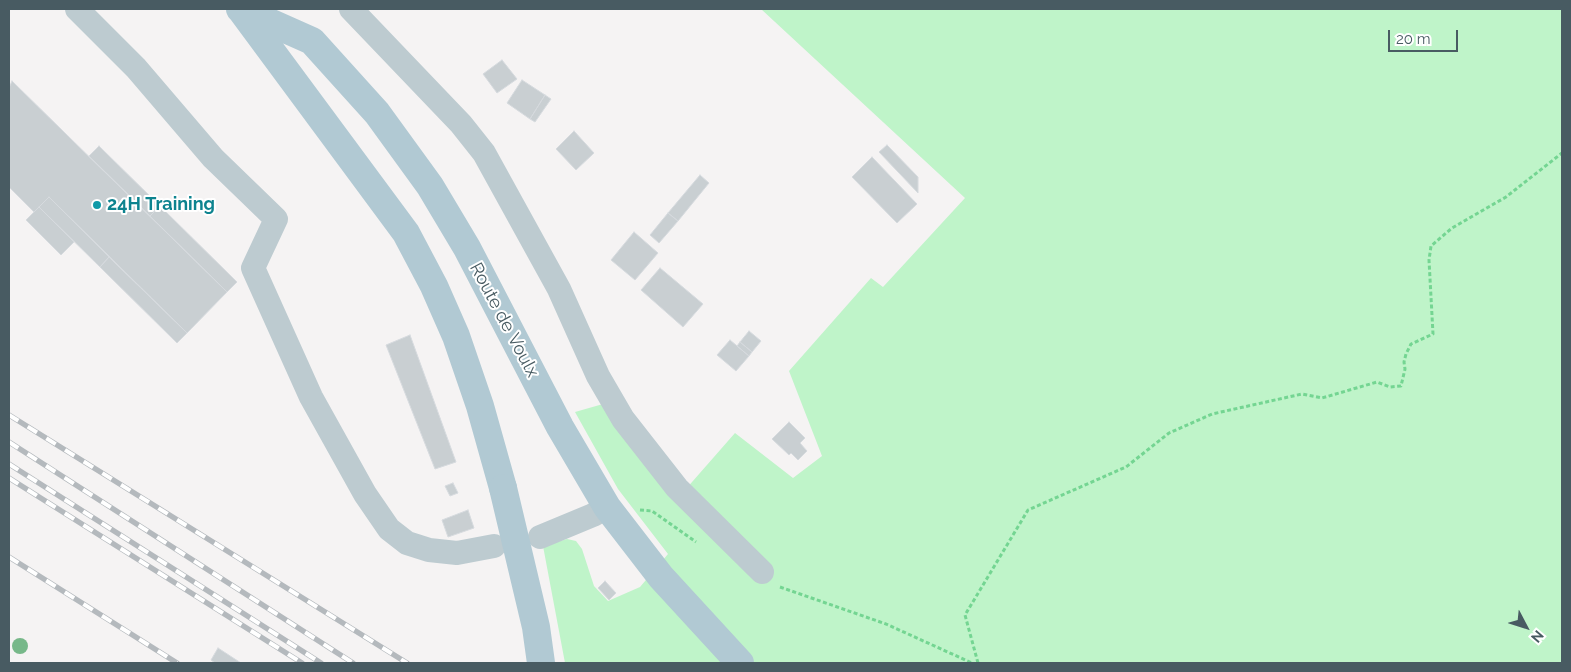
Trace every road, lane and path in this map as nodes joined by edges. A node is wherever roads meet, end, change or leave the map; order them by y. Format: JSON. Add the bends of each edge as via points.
{"nodes":[{"id":1,"x":76,"y":9,"type":"edge"},
{"id":2,"x":240,"y":9,"type":"edge"},
{"id":3,"x":351,"y":9,"type":"edge"},
{"id":4,"x":1562,"y":153,"type":"edge"},
{"id":5,"x":607,"y":507,"type":"junction"},
{"id":6,"x":540,"y":537,"type":"dead end"},
{"id":7,"x":699,"y":544,"type":"dead end"},
{"id":8,"x":494,"y":546,"type":"dead end"},
{"id":9,"x":762,"y":572,"type":"joint"},
{"id":10,"x":541,"y":663,"type":"edge"},
{"id":11,"x":740,"y":663,"type":"edge"},
{"id":12,"x":972,"y":663,"type":"edge"},
{"id":13,"x":978,"y":663,"type":"edge"}],
"edges":[{"from":1,"to":8,"type":"lane","via":[[136,68],[213,158],[276,219],[253,268],[311,397],[365,494],[389,529],[407,543],[430,550],[457,552]]},
{"from":2,"to":5,"type":"main road","name":"Route de Voulx","via":[[312,40],[377,113],[430,186],[467,248],[560,428]]},
{"from":2,"to":10,"type":"main road","bridge":true,"via":[[406,233],[434,286],[456,336],[480,406],[536,627]]},
{"from":3,"to":9,"type":"lane","via":[[461,124],[484,153],[559,289],[598,376],[623,419],[677,488]]},
{"from":4,"to":13,"type":"path","via":[[1506,197],[1452,228],[1431,246],[1433,334],[1411,344],[1404,362],[1401,386],[1390,387],[1377,382],[1322,398],[1302,394],[1212,414],[1170,433],[1126,467],[1028,510],[965,615]]},
{"from":5,"to":6,"type":"lane"},
{"from":5,"to":7,"type":"path","via":[[652,511]]},
{"from":5,"to":11,"type":"main road","name":"Route de Voulx","via":[[643,555]]},
{"from":9,"to":12,"type":"path","via":[[778,586],[886,624]]}]}
